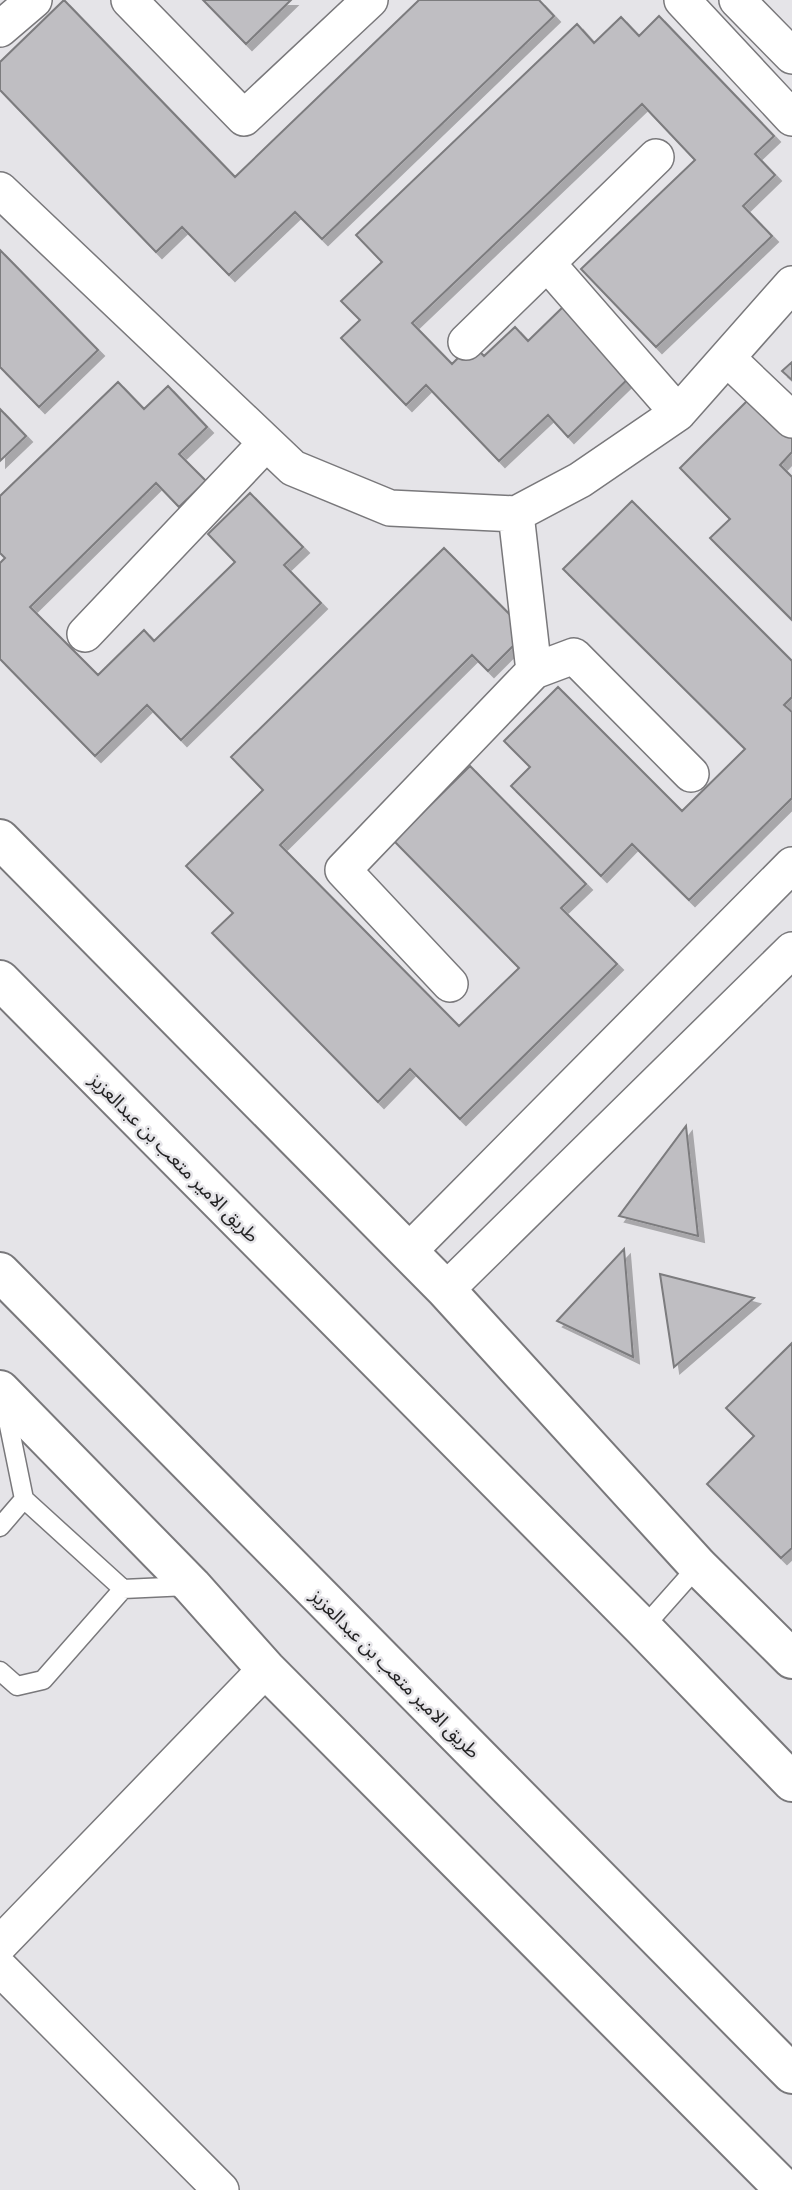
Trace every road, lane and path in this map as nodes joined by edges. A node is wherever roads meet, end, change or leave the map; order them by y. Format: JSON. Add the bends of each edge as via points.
{"nodes":[{"id":1,"x":34,"y":0,"type":"edge"},
{"id":2,"x":129,"y":0,"type":"edge"},
{"id":3,"x":370,"y":0,"type":"edge"},
{"id":4,"x":682,"y":0,"type":"edge"},
{"id":5,"x":750,"y":4,"type":"edge"},
{"id":6,"x":0,"y":29,"type":"edge"},
{"id":7,"x":792,"y":56,"type":"edge"},
{"id":8,"x":792,"y":118,"type":"edge"},
{"id":9,"x":656,"y":157,"type":"dead end"},
{"id":10,"x":0,"y":190,"type":"edge"},
{"id":11,"x":547,"y":263,"type":"junction"},
{"id":12,"x":792,"y":284,"type":"edge"},
{"id":13,"x":466,"y":342,"type":"dead end"},
{"id":14,"x":727,"y":358,"type":"junction"},
{"id":15,"x":678,"y":413,"type":"junction"},
{"id":16,"x":792,"y":420,"type":"edge"},
{"id":17,"x":266,"y":443,"type":"junction"},
{"id":18,"x":516,"y":514,"type":"junction"},
{"id":19,"x":85,"y":634,"type":"dead end"},
{"id":20,"x":534,"y":671,"type":"junction"},
{"id":21,"x":691,"y":774,"type":"dead end"},
{"id":22,"x":0,"y":839,"type":"edge"},
{"id":23,"x":792,"y":865,"type":"edge"},
{"id":24,"x":792,"y":950,"type":"edge"},
{"id":25,"x":0,"y":980,"type":"edge"},
{"id":26,"x":450,"y":985,"type":"dead end"},
{"id":27,"x":408,"y":1252,"type":"junction"},
{"id":28,"x":0,"y":1272,"type":"edge"},
{"id":29,"x":446,"y":1290,"type":"junction"},
{"id":30,"x":1,"y":1391,"type":"edge"},
{"id":31,"x":24,"y":1499,"type":"junction"},
{"id":32,"x":0,"y":1527,"type":"edge"},
{"id":33,"x":698,"y":1566,"type":"junction"},
{"id":34,"x":192,"y":1586,"type":"junction"},
{"id":35,"x":123,"y":1589,"type":"junction"},
{"id":36,"x":643,"y":1628,"type":"junction"},
{"id":37,"x":792,"y":1659,"type":"edge"},
{"id":38,"x":266,"y":1669,"type":"junction"},
{"id":39,"x":0,"y":1671,"type":"edge"},
{"id":40,"x":792,"y":1782,"type":"edge"},
{"id":41,"x":0,"y":1944,"type":"edge"},
{"id":42,"x":0,"y":1968,"type":"edge"},
{"id":43,"x":792,"y":2074,"type":"edge"},
{"id":44,"x":221,"y":2190,"type":"edge"},
{"id":45,"x":785,"y":2190,"type":"edge"}],
"edges":[{"from":1,"to":6,"type":"street"},
{"from":2,"to":3,"type":"street","via":[[244,118]]},
{"from":4,"to":8,"type":"street"},
{"from":5,"to":7,"type":"street"},
{"from":9,"to":11,"type":"street"},
{"from":10,"to":17,"type":"street"},
{"from":11,"to":13,"type":"street"},
{"from":11,"to":15,"type":"street"},
{"from":12,"to":14,"type":"street"},
{"from":14,"to":15,"type":"street"},
{"from":14,"to":16,"type":"street"},
{"from":15,"to":18,"type":"street","via":[[580,480]]},
{"from":17,"to":18,"type":"street","via":[[293,468],[390,508]]},
{"from":17,"to":19,"type":"street"},
{"from":18,"to":20,"type":"street"},
{"from":20,"to":21,"type":"street","via":[[574,656]]},
{"from":20,"to":26,"type":"street","via":[[343,870]]},
{"from":22,"to":27,"type":"street"},
{"from":23,"to":27,"type":"street"},
{"from":24,"to":29,"type":"street"},
{"from":25,"to":36,"type":"street","name":"طريق الامير متعب بن عبدالعزيز"},
{"from":27,"to":29,"type":"street"},
{"from":28,"to":43,"type":"street","name":"طريق الامير متعب بن عبدالعزيز"},
{"from":29,"to":33,"type":"street"},
{"from":30,"to":31,"type":"lane"},
{"from":30,"to":34,"type":"street"},
{"from":31,"to":32,"type":"lane"},
{"from":31,"to":35,"type":"lane"},
{"from":33,"to":36,"type":"lane"},
{"from":33,"to":37,"type":"street"},
{"from":34,"to":35,"type":"lane"},
{"from":34,"to":38,"type":"street"},
{"from":35,"to":39,"type":"lane","via":[[43,1680],[17,1686]]},
{"from":36,"to":40,"type":"street","name":"طريق الامير متعب بن عبدالعزيز"},
{"from":38,"to":41,"type":"street"},
{"from":38,"to":45,"type":"street"},
{"from":42,"to":44,"type":"street"}]}
